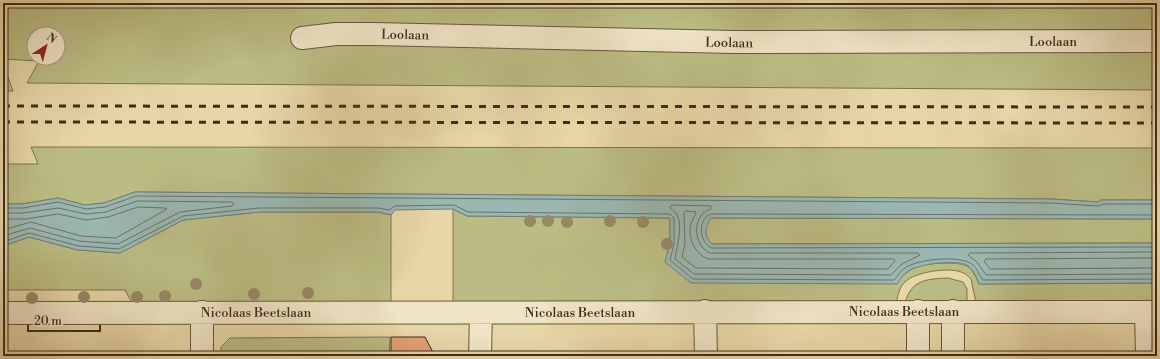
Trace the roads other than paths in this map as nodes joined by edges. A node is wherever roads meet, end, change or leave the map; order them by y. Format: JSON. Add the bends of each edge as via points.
{"nodes":[{"id":1,"x":302,"y":38,"type":"dead end"},
{"id":2,"x":1157,"y":41,"type":"edge"},
{"id":3,"x":705,"y":311,"type":"junction"},
{"id":4,"x":953,"y":311,"type":"junction"},
{"id":5,"x":202,"y":312,"type":"junction"},
{"id":6,"x":918,"y":312,"type":"junction"},
{"id":7,"x":1152,"y":312,"type":"edge"},
{"id":8,"x":3,"y":313,"type":"edge"},
{"id":9,"x":481,"y":313,"type":"junction"},
{"id":10,"x":202,"y":356,"type":"edge"},
{"id":11,"x":480,"y":356,"type":"edge"},
{"id":12,"x":706,"y":356,"type":"edge"},
{"id":13,"x":918,"y":356,"type":"edge"},
{"id":14,"x":953,"y":356,"type":"edge"},
{"id":15,"x":1147,"y":356,"type":"edge"}],
"edges":[{"from":1,"to":2,"type":"street","name":"Loolaan","via":[[336,34],[374,34],[734,42]]},
{"from":3,"to":6,"type":"street","name":"Nicolaas Beetslaan"},
{"from":3,"to":9,"type":"street","name":"Nicolaas Beetslaan"},
{"from":3,"to":12,"type":"street"},
{"from":4,"to":6,"type":"street","name":"Nicolaas Beetslaan"},
{"from":4,"to":7,"type":"street","name":"Nicolaas Beetslaan"},
{"from":4,"to":14,"type":"street"},
{"from":5,"to":8,"type":"street","name":"Nicolaas Beetslaan"},
{"from":5,"to":9,"type":"street","name":"Nicolaas Beetslaan"},
{"from":5,"to":10,"type":"street"},
{"from":6,"to":13,"type":"street"},
{"from":7,"to":15,"type":"street"},
{"from":9,"to":11,"type":"street"}]}
